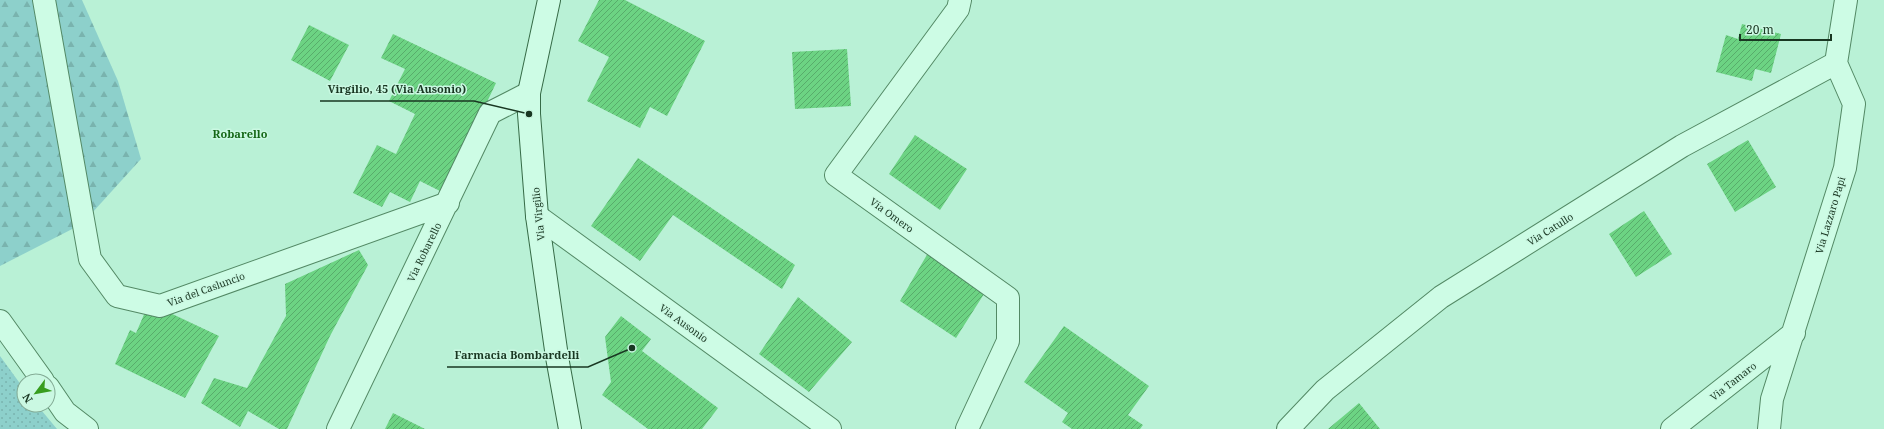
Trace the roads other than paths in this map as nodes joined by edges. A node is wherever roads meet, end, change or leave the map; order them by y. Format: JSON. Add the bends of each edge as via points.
{"nodes":[{"id":1,"x":44,"y":0,"type":"edge"},
{"id":2,"x":549,"y":0,"type":"edge"},
{"id":3,"x":960,"y":0,"type":"edge"},
{"id":4,"x":1846,"y":0,"type":"edge"},
{"id":5,"x":1836,"y":63,"type":"junction"},
{"id":6,"x":529,"y":93,"type":"junction"},
{"id":7,"x":448,"y":203,"type":"junction"},
{"id":8,"x":538,"y":216,"type":"junction"},
{"id":9,"x":0,"y":321,"type":"edge"},
{"id":10,"x":1794,"y":333,"type":"junction"},
{"id":11,"x":37,"y":373,"type":"edge"},
{"id":12,"x":56,"y":399,"type":"edge"},
{"id":13,"x":87,"y":429,"type":"edge"},
{"id":14,"x":338,"y":429,"type":"edge"},
{"id":15,"x":570,"y":429,"type":"edge"},
{"id":16,"x":830,"y":429,"type":"edge"},
{"id":17,"x":968,"y":429,"type":"edge"},
{"id":18,"x":1288,"y":429,"type":"edge"},
{"id":19,"x":1672,"y":429,"type":"edge"},
{"id":20,"x":1769,"y":429,"type":"edge"}],
"edges":[{"from":1,"to":7,"type":"street","name":"Via del Casluncio","via":[[90,258],[117,296],[160,306]]},
{"from":2,"to":6,"type":"street","name":"Via Virgilio"},
{"from":3,"to":17,"type":"street","name":"Via Omero","via":[[958,9],[836,175],[1008,298],[1008,341]]},
{"from":4,"to":5,"type":"street"},
{"from":5,"to":10,"type":"street","name":"Via Lazzaro Papi","via":[[1854,104],[1845,168]]},
{"from":5,"to":18,"type":"street","name":"Via Catullo","via":[[1682,146],[1441,297],[1325,390]]},
{"from":6,"to":7,"type":"street","name":"Via Robarello","via":[[490,114]]},
{"from":6,"to":8,"type":"street","name":"Via Virgilio"},
{"from":7,"to":14,"type":"street","name":"Via Robarello"},
{"from":8,"to":15,"type":"street","name":"Via Virgilio","via":[[557,357]]},
{"from":8,"to":16,"type":"street","name":"Via Ausonio"},
{"from":9,"to":11,"type":"street"},
{"from":10,"to":19,"type":"street","name":"Via Tamaro"},
{"from":10,"to":20,"type":"street","name":"Via Lazzaro Papi","via":[[1772,399]]},
{"from":12,"to":13,"type":"street","via":[[65,412]]}]}
